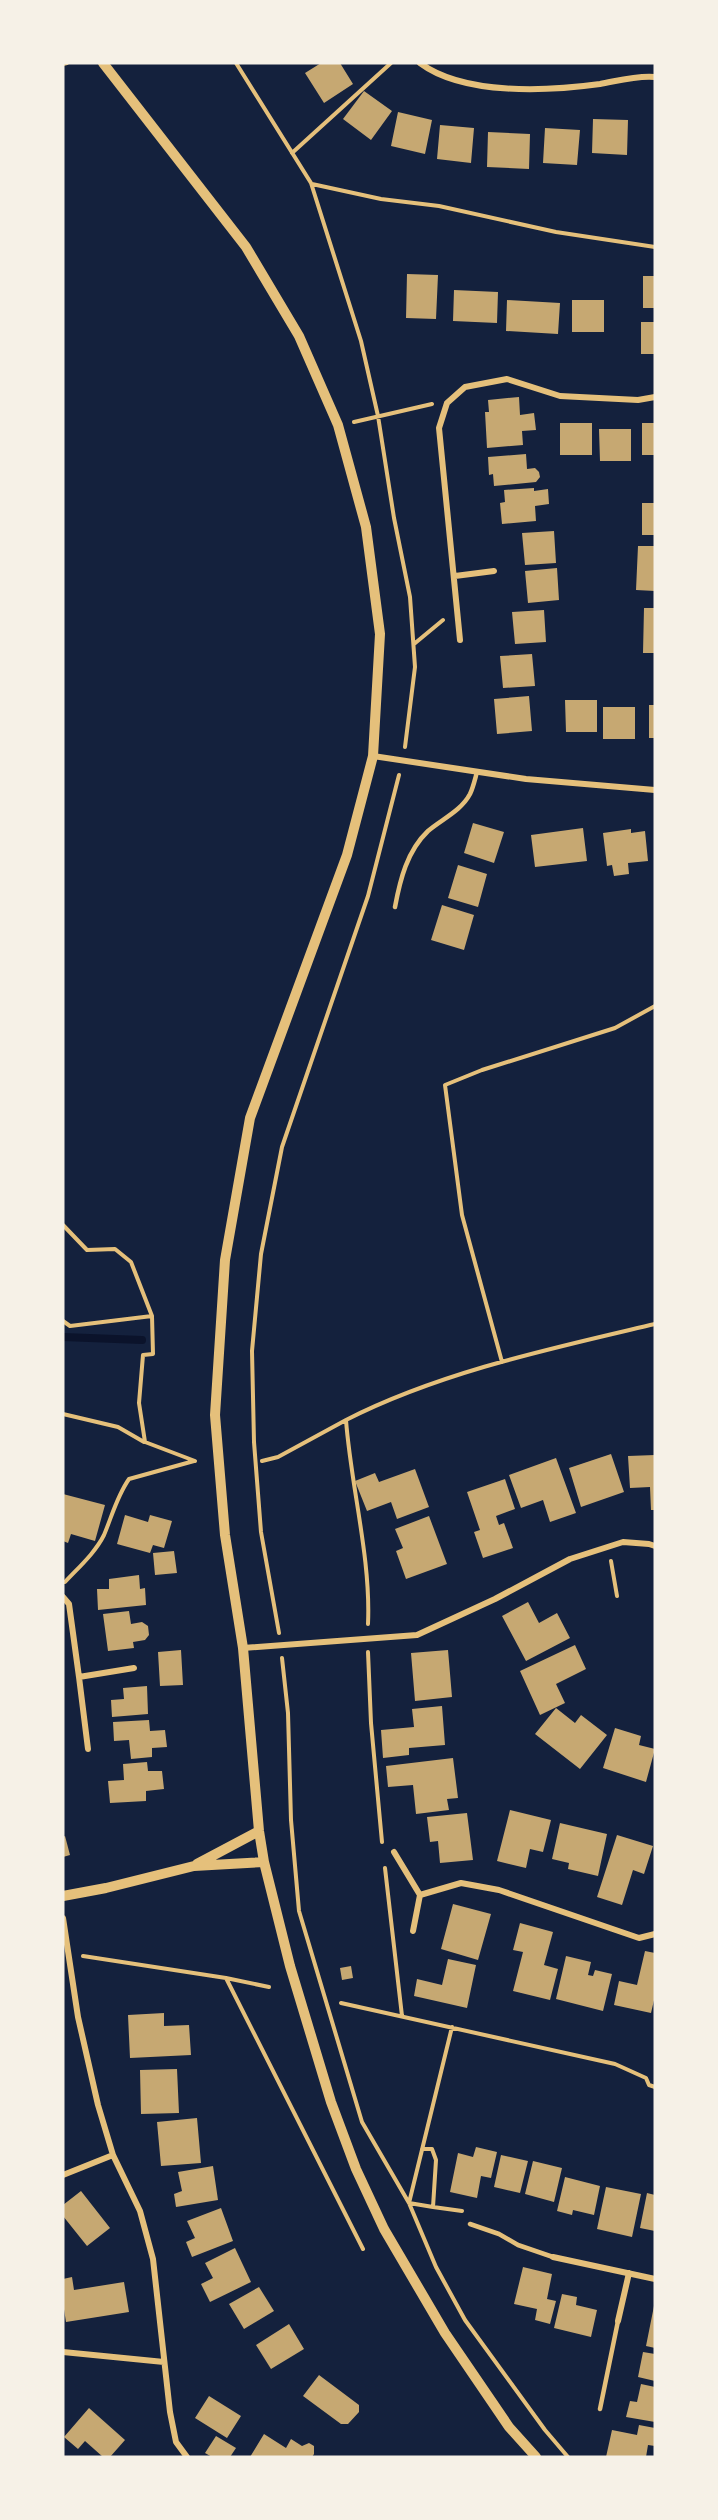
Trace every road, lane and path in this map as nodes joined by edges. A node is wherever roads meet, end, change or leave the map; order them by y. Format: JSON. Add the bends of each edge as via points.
{"nodes":[{"id":1,"x":103,"y":63,"type":"edge"},
{"id":2,"x":236,"y":63,"type":"edge"},
{"id":3,"x":391,"y":63,"type":"edge"},
{"id":4,"x":420,"y":63,"type":"edge"},
{"id":5,"x":655,"y":77,"type":"edge"},
{"id":6,"x":292,"y":153,"type":"junction"},
{"id":7,"x":311,"y":183,"type":"junction"},
{"id":8,"x":655,"y":247,"type":"edge"},
{"id":9,"x":655,"y":397,"type":"edge"},
{"id":10,"x":429,"y":404,"type":"dead end"},
{"id":11,"x":378,"y":416,"type":"junction"},
{"id":12,"x":338,"y":425,"type":"junction"},
{"id":13,"x":494,"y":571,"type":"dead end"},
{"id":14,"x":455,"y":576,"type":"junction"},
{"id":15,"x":458,"y":608,"type":"junction"},
{"id":16,"x":460,"y":640,"type":"dead end"},
{"id":17,"x":414,"y":645,"type":"junction"},
{"id":18,"x":373,"y":756,"type":"junction"},
{"id":19,"x":403,"y":761,"type":"junction"},
{"id":20,"x":477,"y":772,"type":"junction"},
{"id":21,"x":655,"y":790,"type":"edge"},
{"id":22,"x":395,"y":907,"type":"dead end"},
{"id":23,"x":655,"y":1006,"type":"edge"},
{"id":24,"x":63,"y":1225,"type":"edge"},
{"id":25,"x":152,"y":1316,"type":"junction"},
{"id":26,"x":63,"y":1321,"type":"edge"},
{"id":27,"x":655,"y":1324,"type":"edge"},
{"id":28,"x":502,"y":1362,"type":"junction"},
{"id":29,"x":63,"y":1414,"type":"edge"},
{"id":30,"x":346,"y":1420,"type":"junction"},
{"id":31,"x":145,"y":1442,"type":"junction"},
{"id":32,"x":262,"y":1461,"type":"dead end"},
{"id":33,"x":609,"y":1546,"type":"junction"},
{"id":34,"x":655,"y":1546,"type":"edge"},
{"id":35,"x":63,"y":1584,"type":"edge"},
{"id":36,"x":617,"y":1596,"type":"dead end"},
{"id":37,"x":63,"y":1597,"type":"edge"},
{"id":38,"x":367,"y":1640,"type":"junction"},
{"id":39,"x":281,"y":1645,"type":"junction"},
{"id":40,"x":243,"y":1648,"type":"junction"},
{"id":41,"x":134,"y":1668,"type":"dead end"},
{"id":42,"x":79,"y":1677,"type":"junction"},
{"id":43,"x":88,"y":1749,"type":"dead end"},
{"id":44,"x":259,"y":1831,"type":"junction"},
{"id":45,"x":383,"y":1848,"type":"dead end"},
{"id":46,"x":394,"y":1852,"type":"dead end"},
{"id":47,"x":384,"y":1860,"type":"dead end"},
{"id":48,"x":264,"y":1862,"type":"junction"},
{"id":49,"x":194,"y":1866,"type":"junction"},
{"id":50,"x":420,"y":1895,"type":"junction"},
{"id":51,"x":63,"y":1896,"type":"edge"},
{"id":52,"x":63,"y":1918,"type":"edge"},
{"id":53,"x":413,"y":1930,"type":"dead end"},
{"id":54,"x":655,"y":1934,"type":"edge"},
{"id":55,"x":69,"y":1954,"type":"junction"},
{"id":56,"x":226,"y":1978,"type":"junction"},
{"id":57,"x":269,"y":1987,"type":"dead end"},
{"id":58,"x":341,"y":2003,"type":"dead end"},
{"id":59,"x":402,"y":2016,"type":"junction"},
{"id":60,"x":452,"y":2026,"type":"junction"},
{"id":61,"x":655,"y":2087,"type":"edge"},
{"id":62,"x":422,"y":2149,"type":"junction"},
{"id":63,"x":113,"y":2155,"type":"junction"},
{"id":64,"x":63,"y":2175,"type":"edge"},
{"id":65,"x":409,"y":2203,"type":"junction"},
{"id":66,"x":433,"y":2207,"type":"junction"},
{"id":67,"x":470,"y":2223,"type":"joint"},
{"id":68,"x":363,"y":2249,"type":"dead end"},
{"id":69,"x":554,"y":2257,"type":"joint"},
{"id":70,"x":629,"y":2273,"type":"junction"},
{"id":71,"x":655,"y":2278,"type":"edge"},
{"id":72,"x":618,"y":2321,"type":"joint"},
{"id":73,"x":63,"y":2352,"type":"edge"},
{"id":74,"x":164,"y":2362,"type":"junction"},
{"id":75,"x":600,"y":2409,"type":"dead end"},
{"id":76,"x":187,"y":2457,"type":"edge"},
{"id":77,"x":536,"y":2457,"type":"edge"},
{"id":78,"x":568,"y":2457,"type":"edge"}],
"edges":[{"from":1,"to":12,"type":"street","via":[[246,248],[299,336]]},
{"from":2,"to":6,"type":"path"},
{"from":3,"to":6,"type":"path"},
{"from":4,"to":5,"type":"street","via":[[429,70],[479,86],[522,90]]},
{"from":6,"to":7,"type":"path"},
{"from":7,"to":8,"type":"path"},
{"from":7,"to":11,"type":"path","via":[[361,341]]},
{"from":9,"to":14,"type":"street","via":[[638,400],[560,396],[507,379],[465,387],[447,403],[439,428]]},
{"from":10,"to":11,"type":"path"},
{"from":11,"to":12,"type":"path"},
{"from":11,"to":17,"type":"path","via":[[410,597]]},
{"from":12,"to":18,"type":"street","via":[[366,527],[380,634]]},
{"from":13,"to":14,"type":"street"},
{"from":14,"to":15,"type":"street"},
{"from":15,"to":16,"type":"street"},
{"from":15,"to":17,"type":"path"},
{"from":17,"to":19,"type":"path","via":[[415,667]]},
{"from":18,"to":19,"type":"street"},
{"from":18,"to":40,"type":"street","via":[[347,855],[250,1118],[225,1260],[215,1415],[225,1535]]},
{"from":19,"to":20,"type":"street"},
{"from":19,"to":39,"type":"path","via":[[368,896],[282,1147],[261,1254],[252,1351],[254,1442],[261,1532]]},
{"from":20,"to":21,"type":"street"},
{"from":20,"to":22,"type":"lane","via":[[470,795],[427,832],[412,853],[401,874]]},
{"from":23,"to":28,"type":"path","via":[[615,1028],[445,1085],[462,1215]]},
{"from":24,"to":25,"type":"path","via":[[87,1250],[115,1250],[131,1262]]},
{"from":25,"to":26,"type":"path","via":[[70,1326]]},
{"from":25,"to":31,"type":"path","via":[[153,1354],[143,1355],[139,1403]]},
{"from":27,"to":28,"type":"path"},
{"from":28,"to":30,"type":"path","via":[[380,1402]]},
{"from":29,"to":31,"type":"path","via":[[118,1427]]},
{"from":30,"to":32,"type":"path","via":[[278,1457]]},
{"from":30,"to":38,"type":"path","via":[[367,1580]]},
{"from":31,"to":35,"type":"path","via":[[195,1461],[129,1479],[103,1537]]},
{"from":33,"to":34,"type":"street","via":[[623,1542]]},
{"from":33,"to":36,"type":"path"},
{"from":33,"to":38,"type":"street","via":[[570,1559],[417,1635]]},
{"from":37,"to":42,"type":"street","via":[[69,1604]]},
{"from":38,"to":39,"type":"street"},
{"from":38,"to":45,"type":"path"},
{"from":39,"to":40,"type":"street"},
{"from":39,"to":65,"type":"path","via":[[299,1911],[362,2122]]},
{"from":40,"to":44,"type":"street"},
{"from":41,"to":42,"type":"street"},
{"from":42,"to":43,"type":"street"},
{"from":44,"to":48,"type":"street"},
{"from":44,"to":49,"type":"street"},
{"from":46,"to":50,"type":"street"},
{"from":47,"to":59,"type":"path"},
{"from":48,"to":49,"type":"street"},
{"from":48,"to":77,"type":"street","via":[[312,2041],[356,2169],[384,2229],[445,2333],[509,2427]]},
{"from":49,"to":51,"type":"street"},
{"from":50,"to":53,"type":"street"},
{"from":50,"to":54,"type":"street","via":[[461,1883],[499,1890],[639,1938]]},
{"from":52,"to":55,"type":"street"},
{"from":55,"to":56,"type":"path"},
{"from":55,"to":63,"type":"street","via":[[80,2028]]},
{"from":56,"to":57,"type":"path"},
{"from":56,"to":68,"type":"path"},
{"from":58,"to":59,"type":"path"},
{"from":59,"to":60,"type":"path"},
{"from":60,"to":61,"type":"path","via":[[615,2064],[646,2078]]},
{"from":60,"to":62,"type":"path"},
{"from":62,"to":65,"type":"path"},
{"from":62,"to":66,"type":"path","via":[[432,2149],[436,2160]]},
{"from":63,"to":64,"type":"street"},
{"from":63,"to":74,"type":"street","via":[[140,2211],[153,2259]]},
{"from":65,"to":66,"type":"path"},
{"from":65,"to":78,"type":"path","via":[[436,2267],[465,2320]]},
{"from":66,"to":67,"type":"path","via":[[469,2212]]},
{"from":67,"to":69,"type":"lane"},
{"from":69,"to":70,"type":"street"},
{"from":70,"to":71,"type":"street"},
{"from":70,"to":72,"type":"street"},
{"from":72,"to":75,"type":"lane"},
{"from":73,"to":74,"type":"street"},
{"from":74,"to":76,"type":"street","via":[[176,2442]]}]}
